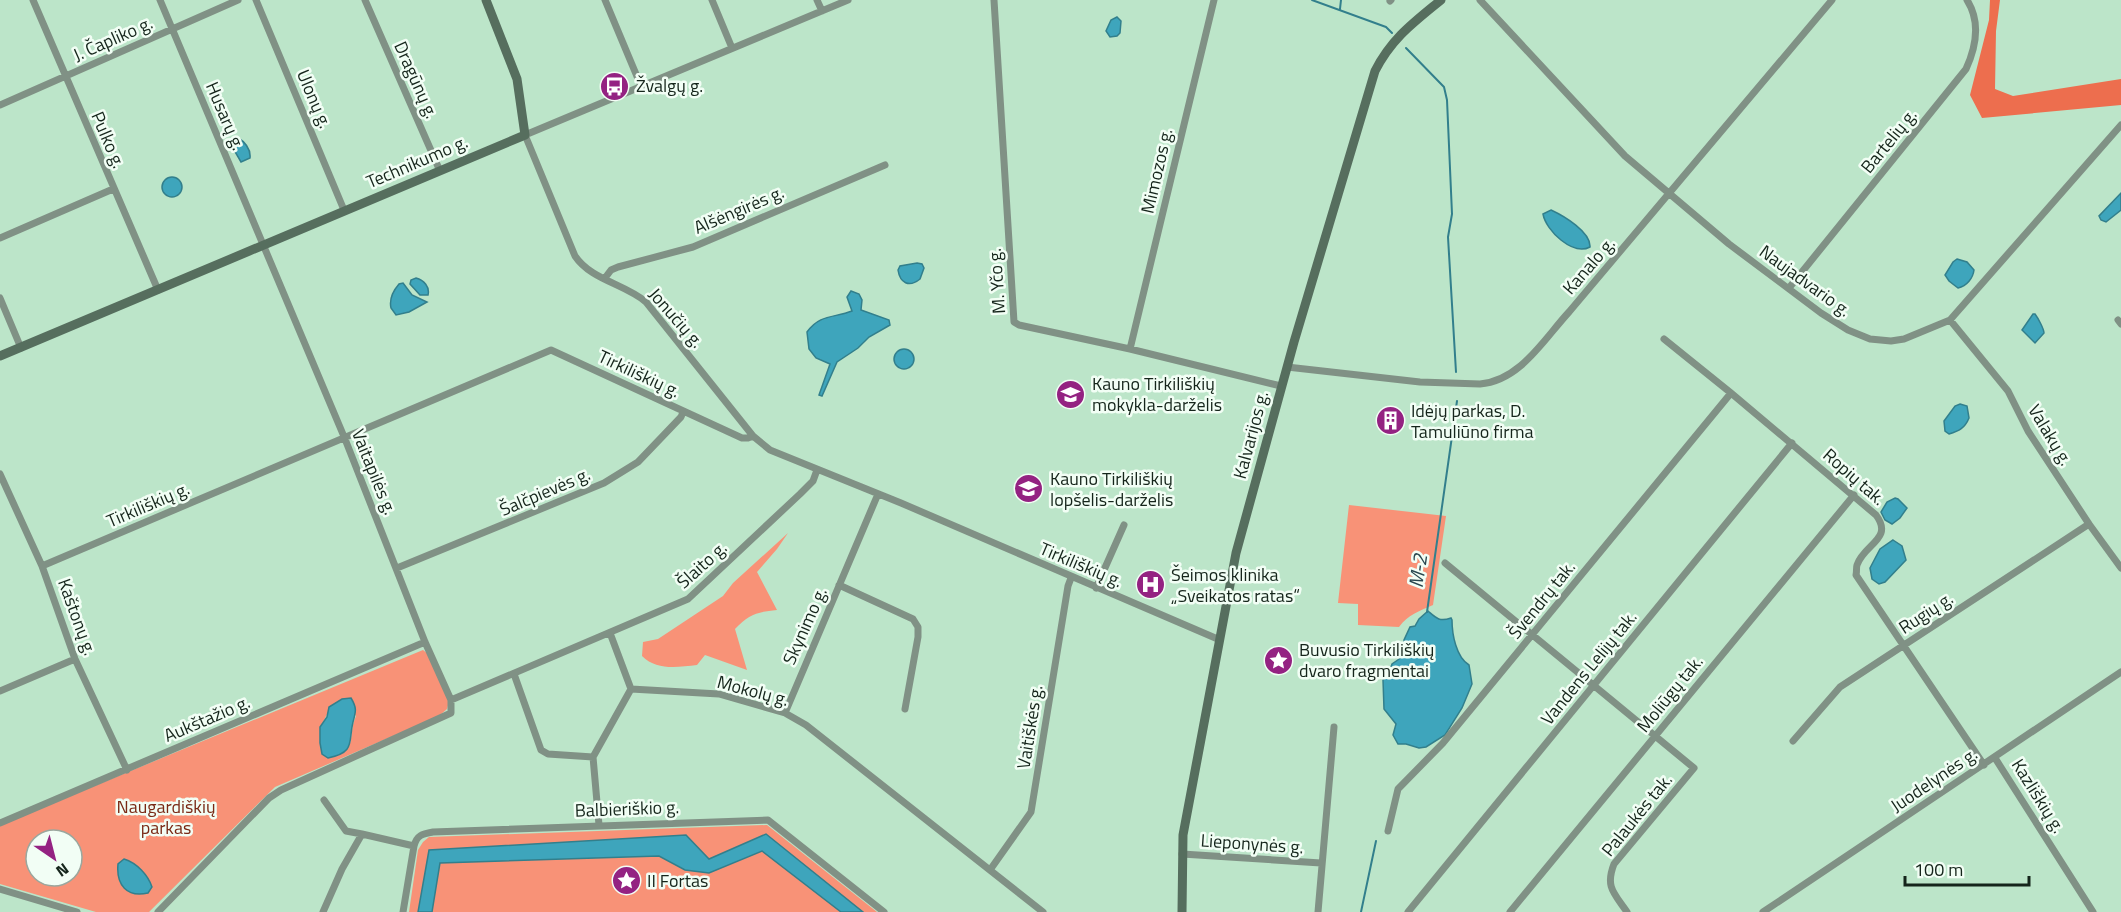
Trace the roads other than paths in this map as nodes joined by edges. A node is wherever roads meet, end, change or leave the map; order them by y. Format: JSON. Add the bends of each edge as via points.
{"nodes":[{"id":1,"x":33,"y":0,"type":"edge"},
{"id":2,"x":160,"y":0,"type":"edge"},
{"id":3,"x":238,"y":0,"type":"edge"},
{"id":4,"x":256,"y":0,"type":"edge"},
{"id":5,"x":365,"y":0,"type":"edge"},
{"id":6,"x":486,"y":0,"type":"edge"},
{"id":7,"x":605,"y":0,"type":"edge"},
{"id":8,"x":712,"y":0,"type":"edge"},
{"id":9,"x":817,"y":0,"type":"edge"},
{"id":10,"x":848,"y":0,"type":"edge"},
{"id":11,"x":994,"y":0,"type":"edge"},
{"id":12,"x":1214,"y":0,"type":"edge"},
{"id":13,"x":1441,"y":0,"type":"edge"},
{"id":14,"x":1480,"y":0,"type":"edge"},
{"id":15,"x":1832,"y":0,"type":"edge"},
{"id":16,"x":1968,"y":0,"type":"edge"},
{"id":17,"x":822,"y":11,"type":"junction"},
{"id":18,"x":172,"y":30,"type":"junction"},
{"id":19,"x":732,"y":48,"type":"junction"},
{"id":20,"x":66,"y":76,"type":"junction"},
{"id":21,"x":640,"y":86,"type":"junction"},
{"id":22,"x":0,"y":105,"type":"edge"},
{"id":23,"x":2121,"y":125,"type":"edge"},
{"id":24,"x":525,"y":135,"type":"junction"},
{"id":25,"x":885,"y":165,"type":"dead end"},
{"id":26,"x":440,"y":171,"type":"junction"},
{"id":27,"x":113,"y":189,"type":"junction"},
{"id":28,"x":1670,"y":194,"type":"junction"},
{"id":29,"x":345,"y":210,"type":"junction"},
{"id":30,"x":0,"y":238,"type":"edge"},
{"id":31,"x":264,"y":244,"type":"junction"},
{"id":32,"x":605,"y":278,"type":"junction"},
{"id":33,"x":1789,"y":288,"type":"junction"},
{"id":34,"x":158,"y":290,"type":"junction"},
{"id":35,"x":0,"y":298,"type":"edge"},
{"id":36,"x":1950,"y":320,"type":"junction"},
{"id":37,"x":1664,"y":339,"type":"dead end"},
{"id":38,"x":21,"y":348,"type":"junction"},
{"id":39,"x":1130,"y":349,"type":"junction"},
{"id":40,"x":0,"y":357,"type":"edge"},
{"id":41,"x":1287,"y":367,"type":"junction"},
{"id":42,"x":1281,"y":386,"type":"junction"},
{"id":43,"x":1731,"y":393,"type":"junction"},
{"id":44,"x":683,"y":412,"type":"junction"},
{"id":45,"x":753,"y":436,"type":"junction"},
{"id":46,"x":345,"y":439,"type":"junction"},
{"id":47,"x":1792,"y":444,"type":"junction"},
{"id":48,"x":818,"y":470,"type":"junction"},
{"id":49,"x":0,"y":474,"type":"edge"},
{"id":50,"x":878,"y":494,"type":"junction"},
{"id":51,"x":1854,"y":495,"type":"junction"},
{"id":52,"x":2089,"y":524,"type":"junction"},
{"id":53,"x":1124,"y":525,"type":"dead end"},
{"id":54,"x":1444,"y":563,"type":"dead end"},
{"id":55,"x":42,"y":566,"type":"junction"},
{"id":56,"x":397,"y":568,"type":"junction"},
{"id":57,"x":2121,"y":568,"type":"edge"},
{"id":58,"x":1071,"y":578,"type":"junction"},
{"id":59,"x":839,"y":585,"type":"junction"},
{"id":60,"x":1096,"y":588,"type":"junction"},
{"id":61,"x":610,"y":633,"type":"junction"},
{"id":62,"x":1533,"y":635,"type":"junction"},
{"id":63,"x":1220,"y":640,"type":"junction"},
{"id":64,"x":425,"y":642,"type":"junction"},
{"id":65,"x":1904,"y":645,"type":"junction"},
{"id":66,"x":75,"y":659,"type":"junction"},
{"id":67,"x":2121,"y":672,"type":"edge"},
{"id":68,"x":514,"y":674,"type":"junction"},
{"id":69,"x":1594,"y":685,"type":"junction"},
{"id":70,"x":631,"y":689,"type":"junction"},
{"id":71,"x":0,"y":691,"type":"edge"},
{"id":72,"x":451,"y":700,"type":"junction"},
{"id":73,"x":905,"y":709,"type":"dead end"},
{"id":74,"x":785,"y":713,"type":"junction"},
{"id":75,"x":1334,"y":727,"type":"dead end"},
{"id":76,"x":1656,"y":735,"type":"junction"},
{"id":77,"x":1793,"y":741,"type":"dead end"},
{"id":78,"x":593,"y":757,"type":"junction"},
{"id":79,"x":1995,"y":758,"type":"junction"},
{"id":80,"x":1984,"y":765,"type":"junction"},
{"id":81,"x":127,"y":770,"type":"junction"},
{"id":82,"x":324,"y":800,"type":"dead end"},
{"id":83,"x":0,"y":823,"type":"edge"},
{"id":84,"x":599,"y":825,"type":"junction"},
{"id":85,"x":1388,"y":831,"type":"dead end"},
{"id":86,"x":362,"y":834,"type":"junction"},
{"id":87,"x":414,"y":846,"type":"junction"},
{"id":88,"x":1182,"y":854,"type":"junction"},
{"id":89,"x":1321,"y":863,"type":"junction"},
{"id":90,"x":990,"y":870,"type":"junction"},
{"id":91,"x":0,"y":889,"type":"edge"},
{"id":92,"x":1768,"y":911,"type":"edge"},
{"id":93,"x":76,"y":912,"type":"edge"},
{"id":94,"x":158,"y":912,"type":"edge"},
{"id":95,"x":323,"y":912,"type":"edge"},
{"id":96,"x":403,"y":912,"type":"edge"},
{"id":97,"x":884,"y":912,"type":"edge"},
{"id":98,"x":1042,"y":912,"type":"edge"},
{"id":99,"x":1182,"y":912,"type":"edge"},
{"id":100,"x":1318,"y":912,"type":"edge"},
{"id":101,"x":1408,"y":912,"type":"edge"},
{"id":102,"x":1510,"y":912,"type":"edge"},
{"id":103,"x":1627,"y":912,"type":"edge"},
{"id":104,"x":2093,"y":912,"type":"edge"}],
"edges":[{"from":1,"to":20,"type":"street","name":"Pulko g."},
{"from":2,"to":18,"type":"street","name":"Husarų g."},
{"from":3,"to":18,"type":"street","name":"J. Čapliko g."},
{"from":4,"to":29,"type":"street","name":"Ulonų g."},
{"from":5,"to":26,"type":"street","name":"Dragūnų g."},
{"from":6,"to":24,"type":"main road","via":[[517,79]]},
{"from":7,"to":21,"type":"street"},
{"from":8,"to":19,"type":"street"},
{"from":9,"to":17,"type":"street"},
{"from":10,"to":17,"type":"street","name":"Technikumo g."},
{"from":11,"to":39,"type":"street","name":"M. Yčo g.","via":[[1014,322]]},
{"from":12,"to":39,"type":"street","name":"Mimozos g."},
{"from":13,"to":41,"type":"main road","name":"Kalvarijos g.","via":[[1395,39],[1375,71]]},
{"from":14,"to":28,"type":"street","name":"Naujadvario g.","via":[[1602,133]]},
{"from":15,"to":28,"type":"street","name":"Kanalo g."},
{"from":16,"to":33,"type":"street","name":"Bartelių g.","via":[[1976,29],[1975,51],[1966,69]]},
{"from":17,"to":19,"type":"street","name":"Technikumo g."},
{"from":18,"to":20,"type":"street","name":"J. Čapliko g."},
{"from":18,"to":31,"type":"street","name":"Husarų g."},
{"from":19,"to":21,"type":"street","name":"Technikumo g."},
{"from":20,"to":22,"type":"street","name":"J. Čapliko g."},
{"from":20,"to":27,"type":"street","name":"Pulko g."},
{"from":21,"to":24,"type":"street","name":"Technikumo g."},
{"from":23,"to":36,"type":"street","name":"Naujadvario g."},
{"from":24,"to":26,"type":"main road","name":"Technikumo g."},
{"from":24,"to":32,"type":"street","name":"Jonučių g.","via":[[575,255],[585,268]]},
{"from":25,"to":32,"type":"street","name":"Alšėngirės g.","via":[[693,247],[618,267]]},
{"from":26,"to":29,"type":"main road","name":"Technikumo g."},
{"from":27,"to":30,"type":"street"},
{"from":27,"to":34,"type":"street","name":"Pulko g."},
{"from":28,"to":33,"type":"street","name":"Naujadvario g."},
{"from":28,"to":41,"type":"street","name":"Kanalo g.","via":[[1528,359],[1508,377],[1480,384],[1420,382]]},
{"from":29,"to":31,"type":"main road","name":"Technikumo g."},
{"from":31,"to":34,"type":"main road","name":"Technikumo g."},
{"from":31,"to":46,"type":"street","name":"Vaitapilės g."},
{"from":32,"to":45,"type":"street","name":"Jonučių g.","via":[[646,302]]},
{"from":33,"to":36,"type":"street","name":"Naujadvario g.","via":[[1848,330],[1870,339],[1904,339]]},
{"from":34,"to":38,"type":"main road","name":"Technikumo g."},
{"from":35,"to":38,"type":"street"},
{"from":36,"to":52,"type":"street","name":"Valakų g.","via":[[2008,392],[2028,431]]},
{"from":37,"to":43,"type":"street","name":"Ropių tak."},
{"from":38,"to":40,"type":"main road","name":"Technikumo g."},
{"from":39,"to":42,"type":"street","name":"M. Yčo g."},
{"from":41,"to":42,"type":"main road","name":"Kalvarijos g."},
{"from":42,"to":63,"type":"main road","name":"Kalvarijos g.","via":[[1236,553]]},
{"from":43,"to":47,"type":"street","name":"Ropių tak."},
{"from":43,"to":62,"type":"street","name":"Švendrų tak."},
{"from":44,"to":45,"type":"street","name":"Tirkiliškių g.","via":[[742,438]]},
{"from":44,"to":46,"type":"street","name":"Tirkiliškių g.","via":[[551,350]]},
{"from":44,"to":56,"type":"street","name":"Šalčpievės g.","via":[[638,462],[604,483]]},
{"from":45,"to":48,"type":"street","name":"Tirkiliškių g.","via":[[770,450]]},
{"from":46,"to":55,"type":"street","name":"Tirkiliškių g."},
{"from":46,"to":56,"type":"street","name":"Vaitapilės g."},
{"from":47,"to":51,"type":"street","name":"Ropių tak."},
{"from":47,"to":69,"type":"street","name":"Vandens Lelijų tak."},
{"from":48,"to":50,"type":"street","name":"Tirkiliškių g."},
{"from":48,"to":61,"type":"street","name":"Šlaito g.","via":[[800,494],[688,599]]},
{"from":49,"to":55,"type":"street","name":"Kaštonų g."},
{"from":50,"to":58,"type":"street","name":"Tirkiliškių g."},
{"from":50,"to":59,"type":"street","name":"Skynimo g."},
{"from":51,"to":65,"type":"street","name":"Ropių tak.","via":[[1882,523],[1882,532],[1857,564],[1856,575]]},
{"from":51,"to":76,"type":"street","name":"Moliūgų tak."},
{"from":52,"to":57,"type":"street","name":"Valakų g."},
{"from":52,"to":65,"type":"street","name":"Rugių g."},
{"from":53,"to":60,"type":"street"},
{"from":54,"to":62,"type":"street","name":"Palaukės tak."},
{"from":55,"to":66,"type":"street","name":"Kaštonų g."},
{"from":56,"to":64,"type":"street","name":"Vaitapilės g."},
{"from":58,"to":60,"type":"street","name":"Tirkiliškių g."},
{"from":58,"to":90,"type":"street","name":"Vaitiškės g.","via":[[1031,812]]},
{"from":59,"to":73,"type":"street","name":"Skynimo g.","via":[[913,619],[918,627]]},
{"from":59,"to":74,"type":"street","name":"Skynimo g."},
{"from":60,"to":63,"type":"street","name":"Tirkiliškių g."},
{"from":61,"to":68,"type":"street","name":"Šlaito g."},
{"from":61,"to":70,"type":"street"},
{"from":62,"to":69,"type":"street","name":"Palaukės tak."},
{"from":62,"to":85,"type":"street","name":"Švendrų tak.","via":[[1443,743],[1398,789]]},
{"from":63,"to":88,"type":"main road","name":"Kalvarijos g."},
{"from":64,"to":72,"type":"street","name":"Vaitapilės g."},
{"from":64,"to":81,"type":"street","name":"Aukštažio g."},
{"from":65,"to":77,"type":"street","name":"Rugių g.","via":[[1840,687]]},
{"from":65,"to":80,"type":"street","name":"Ropių tak."},
{"from":66,"to":71,"type":"street"},
{"from":66,"to":81,"type":"street","name":"Kaštonų g."},
{"from":67,"to":79,"type":"street","name":"Juodelynės g."},
{"from":68,"to":72,"type":"street"},
{"from":68,"to":78,"type":"street","via":[[541,750],[548,754]]},
{"from":69,"to":76,"type":"street","name":"Palaukės tak."},
{"from":69,"to":101,"type":"street","name":"Vandens Lelijų tak."},
{"from":70,"to":74,"type":"street","name":"Mokolų g.","via":[[719,694]]},
{"from":70,"to":78,"type":"street"},
{"from":72,"to":94,"type":"street","name":"Vaitapilės g.","via":[[451,713],[268,798]]},
{"from":74,"to":90,"type":"street","name":"Mokolų g.","via":[[806,725]]},
{"from":75,"to":89,"type":"street","name":"Lieponynės g."},
{"from":76,"to":102,"type":"street","name":"Moliūgų tak."},
{"from":76,"to":103,"type":"street","name":"Palaukės tak.","via":[[1694,768],[1614,864],[1610,886]]},
{"from":78,"to":84,"type":"street"},
{"from":79,"to":80,"type":"street","name":"Juodelynės g."},
{"from":79,"to":104,"type":"street","name":"Kazliškių g."},
{"from":80,"to":92,"type":"street","name":"Juodelynės g."},
{"from":81,"to":83,"type":"street","name":"Aukštažio g."},
{"from":82,"to":86,"type":"street","via":[[346,831]]},
{"from":84,"to":87,"type":"street","name":"Balbieriškio g.","via":[[433,832],[420,835]]},
{"from":84,"to":97,"type":"street","name":"Balbieriškio g.","via":[[768,820]]},
{"from":86,"to":87,"type":"street"},
{"from":86,"to":95,"type":"street"},
{"from":87,"to":96,"type":"street"},
{"from":88,"to":89,"type":"street","name":"Lieponynės g."},
{"from":88,"to":99,"type":"main road","name":"Kalvarijos g."},
{"from":89,"to":100,"type":"street","name":"Lieponynės g."},
{"from":90,"to":98,"type":"street","name":"Mokolų g."},
{"from":91,"to":93,"type":"street"}]}
